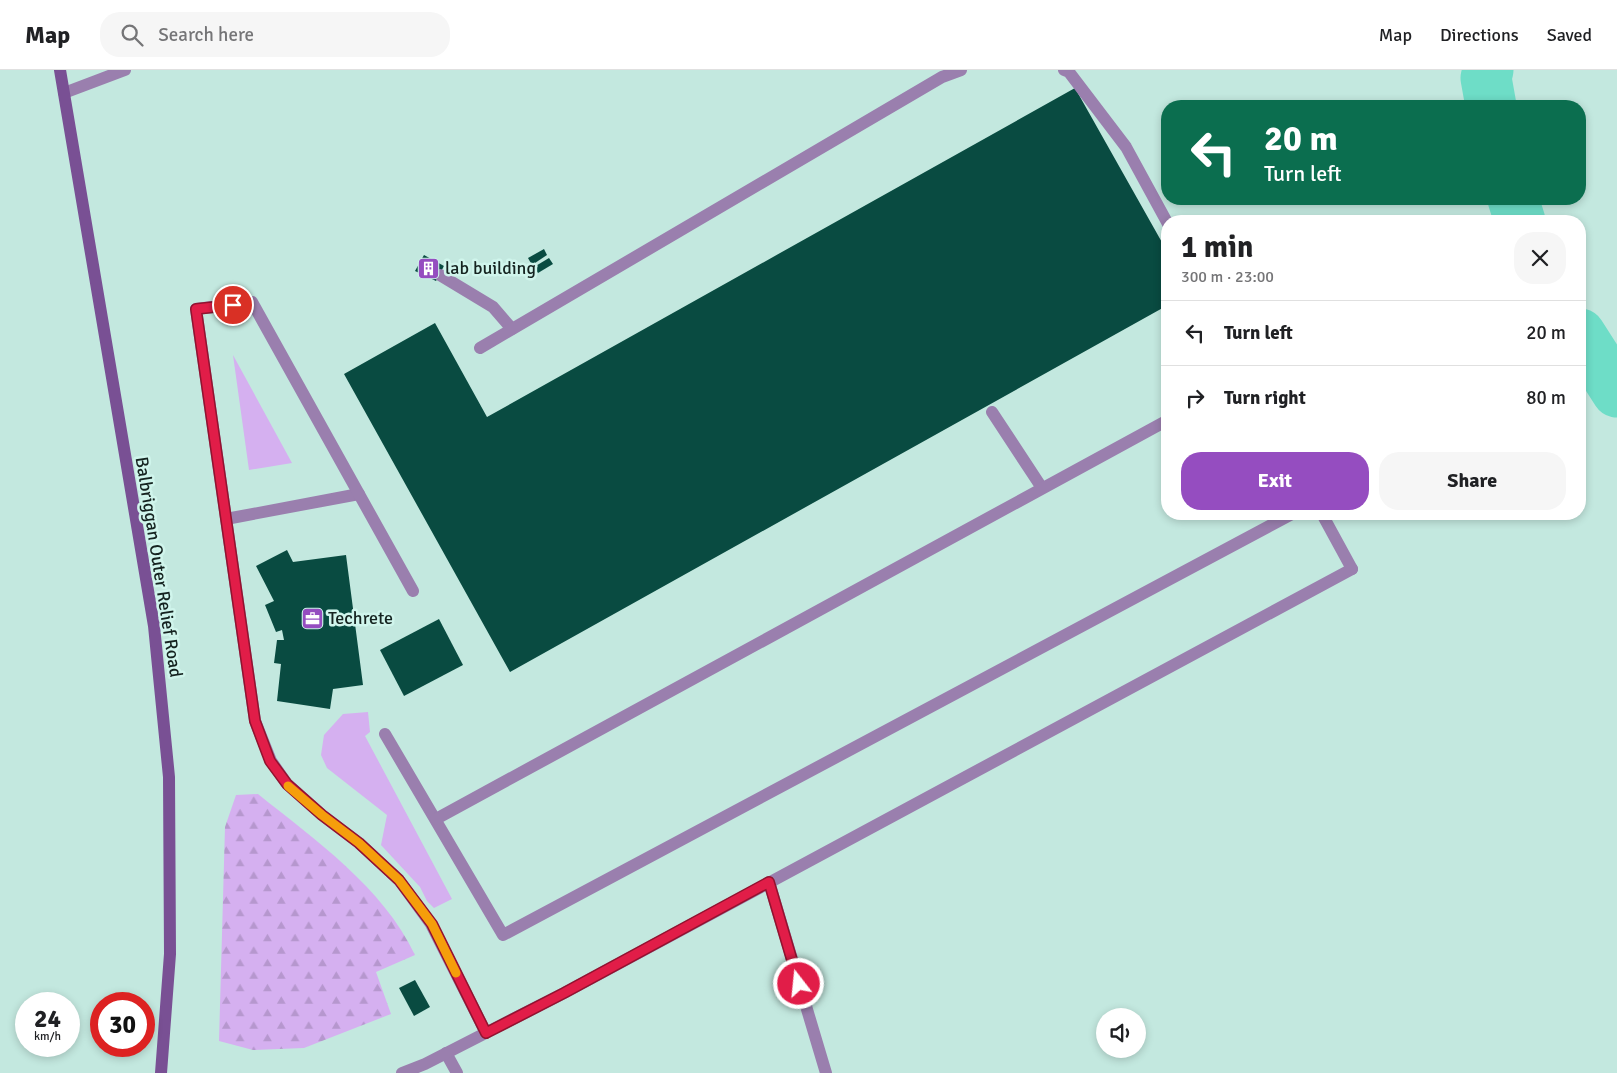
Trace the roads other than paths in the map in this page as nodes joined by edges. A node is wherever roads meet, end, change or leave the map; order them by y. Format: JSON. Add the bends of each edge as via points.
{"nodes":[{"id":1,"x":60,"y":70,"type":"edge"},
{"id":2,"x":125,"y":70,"type":"edge"},
{"id":3,"x":961,"y":70,"type":"edge"},
{"id":4,"x":1064,"y":70,"type":"edge"},
{"id":5,"x":64,"y":93,"type":"junction"},
{"id":6,"x":1163,"y":215,"type":"edge"},
{"id":7,"x":440,"y":275,"type":"dead end"},
{"id":8,"x":512,"y":329,"type":"junction"},
{"id":9,"x":480,"y":348,"type":"dead end"},
{"id":10,"x":992,"y":412,"type":"dead end"},
{"id":11,"x":1161,"y":424,"type":"edge"},
{"id":12,"x":1042,"y":488,"type":"junction"},
{"id":13,"x":359,"y":494,"type":"junction"},
{"id":14,"x":226,"y":519,"type":"junction"},
{"id":15,"x":1281,"y":520,"type":"edge"},
{"id":16,"x":1325,"y":520,"type":"edge"},
{"id":17,"x":412,"y":591,"type":"dead end"},
{"id":18,"x":385,"y":734,"type":"dead end"},
{"id":19,"x":436,"y":819,"type":"junction"},
{"id":20,"x":769,"y":882,"type":"junction"},
{"id":21,"x":486,"y":1033,"type":"junction"},
{"id":22,"x":446,"y":1053,"type":"junction"},
{"id":23,"x":161,"y":1073,"type":"edge"},
{"id":24,"x":402,"y":1073,"type":"edge"},
{"id":25,"x":457,"y":1073,"type":"edge"},
{"id":26,"x":826,"y":1073,"type":"edge"}],
"edges":[{"from":1,"to":5,"type":"street","name":"Balbriggan Outer Relief Road"},
{"from":2,"to":5,"type":"street"},
{"from":3,"to":8,"type":"street","via":[[942,77]]},
{"from":4,"to":6,"type":"street","via":[[1069,72],[1126,147]]},
{"from":5,"to":23,"type":"street","name":"Balbriggan Outer Relief Road","via":[[155,636],[169,777],[170,954]]},
{"from":7,"to":8,"type":"street","via":[[492,307]]},
{"from":8,"to":9,"type":"street"},
{"from":10,"to":12,"type":"street"},
{"from":11,"to":12,"type":"street"},
{"from":12,"to":19,"type":"street"},
{"from":13,"to":14,"type":"street"},
{"from":13,"to":14,"type":"street","via":[[252,302],[196,309]]},
{"from":13,"to":17,"type":"street"},
{"from":14,"to":21,"type":"street","via":[[255,721],[270,761],[287,784],[399,880],[432,924]]},
{"from":15,"to":19,"type":"street","via":[[503,935]]},
{"from":16,"to":20,"type":"street","via":[[1352,569]]},
{"from":18,"to":19,"type":"street"},
{"from":20,"to":21,"type":"street"},
{"from":20,"to":26,"type":"street"},
{"from":21,"to":22,"type":"street"},
{"from":22,"to":24,"type":"street"},
{"from":22,"to":25,"type":"street"}]}
